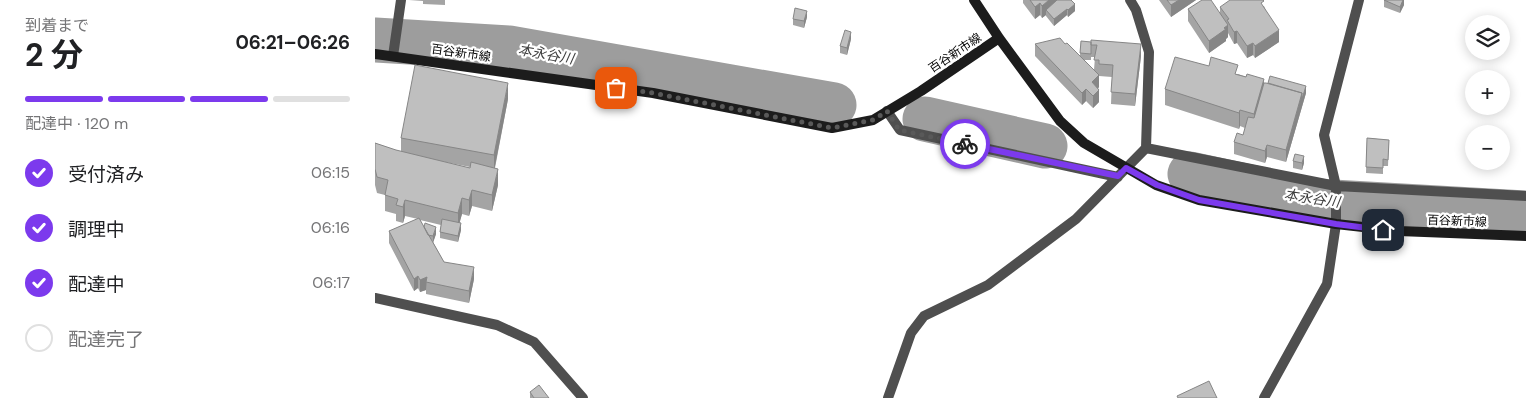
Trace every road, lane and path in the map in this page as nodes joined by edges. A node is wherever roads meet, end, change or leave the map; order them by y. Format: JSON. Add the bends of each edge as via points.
{"nodes":[{"id":1,"x":401,"y":0,"type":"edge"},
{"id":2,"x":974,"y":0,"type":"edge"},
{"id":3,"x":1131,"y":0,"type":"edge"},
{"id":4,"x":1359,"y":0,"type":"edge"},
{"id":5,"x":999,"y":38,"type":"junction"},
{"id":6,"x":375,"y":54,"type":"edge"},
{"id":7,"x":393,"y":56,"type":"junction"},
{"id":8,"x":887,"y":111,"type":"junction"},
{"id":9,"x":1146,"y":148,"type":"junction"},
{"id":10,"x":1126,"y":168,"type":"junction"},
{"id":11,"x":1118,"y":176,"type":"junction"},
{"id":12,"x":1336,"y":186,"type":"junction"},
{"id":13,"x":1526,"y":196,"type":"edge"},
{"id":14,"x":1336,"y":224,"type":"junction"},
{"id":15,"x":1526,"y":236,"type":"edge"},
{"id":16,"x":375,"y":298,"type":"edge"},
{"id":17,"x":583,"y":398,"type":"edge"},
{"id":18,"x":888,"y":398,"type":"edge"},
{"id":19,"x":1264,"y":398,"type":"edge"}],
"edges":[{"from":1,"to":7,"type":"street"},
{"from":2,"to":5,"type":"main road"},
{"from":3,"to":9,"type":"street","via":[[1149,52]]},
{"from":4,"to":12,"type":"street","via":[[1324,135]]},
{"from":5,"to":8,"type":"main road","name":"百谷新市線"},
{"from":5,"to":10,"type":"main road","name":"百谷新市線","via":[[1059,121],[1084,143]]},
{"from":6,"to":7,"type":"main road","name":"百谷新市線"},
{"from":7,"to":8,"type":"main road","name":"百谷新市線","via":[[653,93],[832,128],[873,120]]},
{"from":8,"to":11,"type":"street","via":[[899,130]]},
{"from":9,"to":10,"type":"street"},
{"from":9,"to":12,"type":"street"},
{"from":10,"to":11,"type":"street"},
{"from":10,"to":14,"type":"main road","name":"百谷新市線","via":[[1157,185],[1199,200]]},
{"from":11,"to":18,"type":"street","via":[[1077,219],[988,285],[924,316],[911,333]]},
{"from":12,"to":13,"type":"street"},
{"from":12,"to":14,"type":"street"},
{"from":14,"to":15,"type":"main road","name":"百谷新市線","via":[[1399,231]]},
{"from":14,"to":19,"type":"street","via":[[1327,284]]},
{"from":16,"to":17,"type":"street","via":[[497,325],[534,342]]}]}
